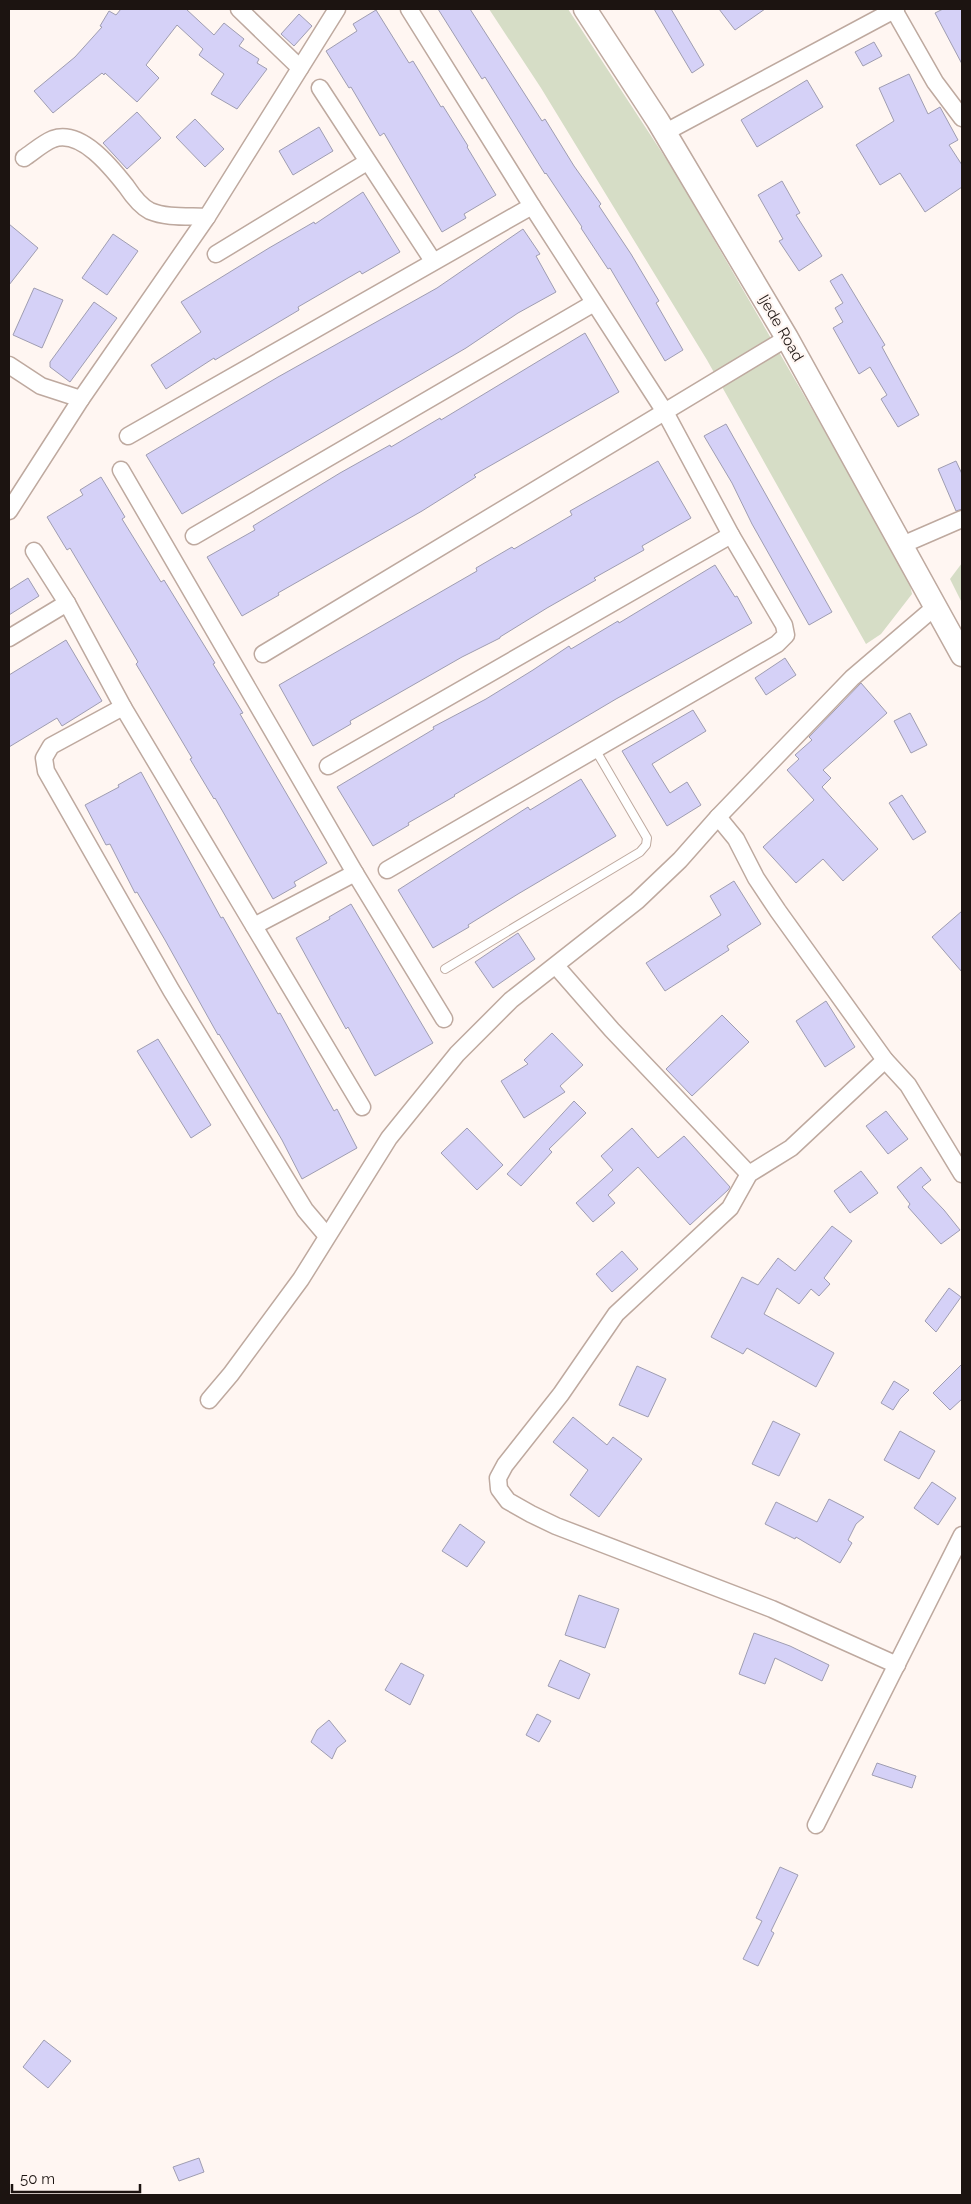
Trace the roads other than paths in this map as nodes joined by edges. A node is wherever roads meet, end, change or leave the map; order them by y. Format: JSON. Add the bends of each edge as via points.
{"nodes":[{"id":1,"x":239,"y":9,"type":"edge"},
{"id":2,"x":337,"y":9,"type":"edge"},
{"id":3,"x":408,"y":9,"type":"edge"},
{"id":4,"x":585,"y":9,"type":"edge"},
{"id":5,"x":895,"y":9,"type":"edge"},
{"id":6,"x":300,"y":68,"type":"junction"},
{"id":7,"x":320,"y":88,"type":"dead end"},
{"id":8,"x":962,"y":118,"type":"edge"},
{"id":9,"x":664,"y":133,"type":"junction"},
{"id":10,"x":24,"y":158,"type":"dead end"},
{"id":11,"x":368,"y":162,"type":"junction"},
{"id":12,"x":532,"y":206,"type":"junction"},
{"id":13,"x":207,"y":217,"type":"junction"},
{"id":14,"x":216,"y":254,"type":"dead end"},
{"id":15,"x":433,"y":261,"type":"junction"},
{"id":16,"x":594,"y":303,"type":"junction"},
{"id":17,"x":787,"y":338,"type":"junction"},
{"id":18,"x":9,"y":365,"type":"edge"},
{"id":19,"x":81,"y":399,"type":"junction"},
{"id":20,"x":665,"y":412,"type":"junction"},
{"id":21,"x":128,"y":436,"type":"dead end"},
{"id":22,"x":121,"y":470,"type":"dead end"},
{"id":23,"x":9,"y":511,"type":"edge"},
{"id":24,"x":962,"y":519,"type":"edge"},
{"id":25,"x":731,"y":535,"type":"junction"},
{"id":26,"x":194,"y":536,"type":"dead end"},
{"id":27,"x":902,"y":545,"type":"junction"},
{"id":28,"x":34,"y":551,"type":"dead end"},
{"id":29,"x":67,"y":603,"type":"junction"},
{"id":30,"x":935,"y":607,"type":"junction"},
{"id":31,"x":9,"y":638,"type":"edge"},
{"id":32,"x":263,"y":654,"type":"dead end"},
{"id":33,"x":962,"y":655,"type":"edge"},
{"id":34,"x":123,"y":707,"type":"junction"},
{"id":35,"x":595,"y":748,"type":"junction"},
{"id":36,"x":328,"y":766,"type":"dead end"},
{"id":37,"x":718,"y":817,"type":"junction"},
{"id":38,"x":387,"y":870,"type":"dead end"},
{"id":39,"x":355,"y":873,"type":"junction"},
{"id":40,"x":254,"y":926,"type":"junction"},
{"id":41,"x":556,"y":966,"type":"junction"},
{"id":42,"x":445,"y":969,"type":"dead end"},
{"id":43,"x":444,"y":1020,"type":"dead end"},
{"id":44,"x":885,"y":1060,"type":"junction"},
{"id":45,"x":362,"y":1107,"type":"dead end"},
{"id":46,"x":749,"y":1174,"type":"junction"},
{"id":47,"x":962,"y":1174,"type":"edge"},
{"id":48,"x":327,"y":1236,"type":"junction"},
{"id":49,"x":209,"y":1400,"type":"dead end"},
{"id":50,"x":962,"y":1535,"type":"edge"},
{"id":51,"x":897,"y":1664,"type":"junction"},
{"id":52,"x":816,"y":1825,"type":"dead end"}],
"edges":[{"from":1,"to":6,"type":"street"},
{"from":2,"to":6,"type":"street"},
{"from":3,"to":12,"type":"street"},
{"from":4,"to":9,"type":"main road","name":"Ijede Road"},
{"from":5,"to":8,"type":"street","via":[[934,82]]},
{"from":5,"to":9,"type":"street"},
{"from":6,"to":13,"type":"street"},
{"from":7,"to":11,"type":"street"},
{"from":9,"to":17,"type":"main road","name":"Ijede Road"},
{"from":10,"to":13,"type":"street","via":[[53,140],[64,137],[79,141],[102,158],[148,210],[159,214]]},
{"from":11,"to":14,"type":"street"},
{"from":11,"to":15,"type":"street"},
{"from":12,"to":15,"type":"street"},
{"from":12,"to":16,"type":"street"},
{"from":13,"to":19,"type":"street"},
{"from":15,"to":21,"type":"street"},
{"from":16,"to":20,"type":"street"},
{"from":16,"to":26,"type":"street"},
{"from":17,"to":20,"type":"street"},
{"from":17,"to":27,"type":"main road","name":"Ijede Road"},
{"from":18,"to":19,"type":"street","via":[[42,386]]},
{"from":19,"to":23,"type":"street"},
{"from":20,"to":25,"type":"street"},
{"from":20,"to":32,"type":"street"},
{"from":22,"to":39,"type":"street"},
{"from":24,"to":27,"type":"street"},
{"from":25,"to":35,"type":"street","via":[[784,625],[786,635],[777,644]]},
{"from":25,"to":36,"type":"street"},
{"from":27,"to":30,"type":"main road","name":"Ijede Road"},
{"from":28,"to":29,"type":"street"},
{"from":29,"to":31,"type":"street"},
{"from":29,"to":34,"type":"street"},
{"from":30,"to":33,"type":"main road","name":"Ijede Road"},
{"from":30,"to":37,"type":"street","via":[[852,678]]},
{"from":34,"to":40,"type":"street"},
{"from":34,"to":48,"type":"street","via":[[51,746],[44,758],[46,772],[181,1007],[305,1210]]},
{"from":35,"to":38,"type":"street"},
{"from":35,"to":42,"type":"lane","via":[[647,838],[646,845],[640,852]]},
{"from":37,"to":41,"type":"street","via":[[638,901]]},
{"from":37,"to":44,"type":"street","via":[[736,840],[778,911]]},
{"from":39,"to":40,"type":"street"},
{"from":39,"to":43,"type":"street"},
{"from":40,"to":45,"type":"street"},
{"from":41,"to":46,"type":"street"},
{"from":41,"to":48,"type":"street","via":[[511,1000],[457,1054],[389,1138]]},
{"from":44,"to":46,"type":"street","via":[[791,1148]]},
{"from":44,"to":47,"type":"street","via":[[908,1086]]},
{"from":46,"to":51,"type":"street","via":[[730,1208],[616,1314],[561,1394],[505,1465],[498,1478],[499,1489],[508,1501],[556,1526],[772,1609]]},
{"from":48,"to":49,"type":"street","via":[[301,1280]]},
{"from":50,"to":51,"type":"street"},
{"from":51,"to":52,"type":"street"}]}
